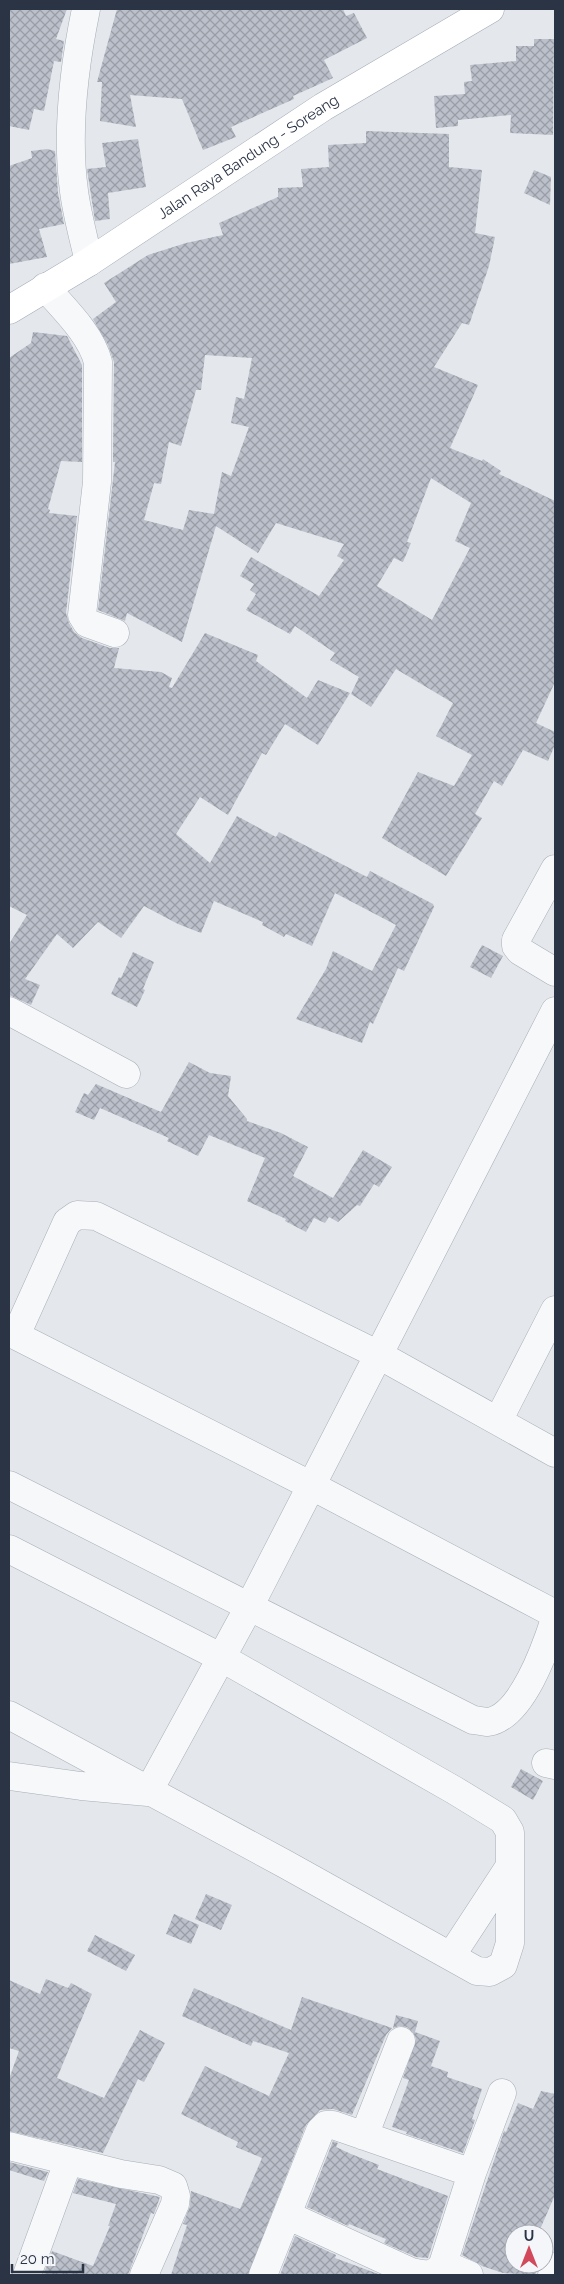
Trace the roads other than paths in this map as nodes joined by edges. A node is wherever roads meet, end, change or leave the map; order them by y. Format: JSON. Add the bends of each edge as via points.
{"nodes":[{"id":1,"x":86,"y":9,"type":"edge"},
{"id":2,"x":490,"y":9,"type":"edge"},
{"id":3,"x":89,"y":262,"type":"junction"},
{"id":4,"x":45,"y":287,"type":"junction"},
{"id":5,"x":9,"y":310,"type":"edge"},
{"id":6,"x":116,"y":634,"type":"dead end"},
{"id":7,"x":555,"y":870,"type":"edge"},
{"id":8,"x":555,"y":972,"type":"edge"},
{"id":9,"x":555,"y":1010,"type":"edge"},
{"id":10,"x":9,"y":1011,"type":"edge"},
{"id":11,"x":126,"y":1074,"type":"dead end"},
{"id":12,"x":555,"y":1310,"type":"edge"},
{"id":13,"x":12,"y":1333,"type":"edge"},
{"id":14,"x":379,"y":1355,"type":"junction"},
{"id":15,"x":498,"y":1420,"type":"junction"},
{"id":16,"x":555,"y":1453,"type":"edge"},
{"id":17,"x":9,"y":1485,"type":"edge"},
{"id":18,"x":312,"y":1486,"type":"junction"},
{"id":19,"x":9,"y":1549,"type":"edge"},
{"id":20,"x":249,"y":1607,"type":"junction"},
{"id":21,"x":555,"y":1614,"type":"edge"},
{"id":22,"x":555,"y":1619,"type":"edge"},
{"id":23,"x":550,"y":1654,"type":"edge"},
{"id":24,"x":222,"y":1658,"type":"junction"},
{"id":25,"x":9,"y":1715,"type":"edge"},
{"id":26,"x":9,"y":1776,"type":"edge"},
{"id":27,"x":148,"y":1792,"type":"junction"},
{"id":28,"x":510,"y":1866,"type":"junction"},
{"id":29,"x":451,"y":1956,"type":"junction"},
{"id":30,"x":401,"y":2041,"type":"dead end"},
{"id":31,"x":502,"y":2093,"type":"dead end"},
{"id":32,"x":364,"y":2136,"type":"junction"},
{"id":33,"x":9,"y":2146,"type":"edge"},
{"id":34,"x":68,"y":2162,"type":"junction"},
{"id":35,"x":472,"y":2174,"type":"junction"},
{"id":36,"x":287,"y":2216,"type":"junction"},
{"id":37,"x":443,"y":2264,"type":"junction"},
{"id":38,"x":555,"y":2267,"type":"edge"},
{"id":39,"x":27,"y":2275,"type":"edge"},
{"id":40,"x":144,"y":2275,"type":"edge"},
{"id":41,"x":263,"y":2275,"type":"edge"},
{"id":42,"x":468,"y":2275,"type":"edge"},
{"id":43,"x":552,"y":2275,"type":"edge"}],
"edges":[{"from":1,"to":3,"type":"street","via":[[73,99],[72,158],[74,191]]},
{"from":2,"to":3,"type":"main road","name":"Jalan Raya Bandung - Soreang","via":[[323,107]]},
{"from":3,"to":4,"type":"main road","name":"Jalan Raya Bandung - Soreang"},
{"from":4,"to":5,"type":"main road","name":"Jalan Raya Bandung - Soreang"},
{"from":4,"to":6,"type":"street","via":[[83,332],[98,362],[97,482],[82,615],[87,623]]},
{"from":7,"to":8,"type":"street","via":[[516,940],[516,946],[520,952]]},
{"from":9,"to":14,"type":"street"},
{"from":10,"to":11,"type":"street"},
{"from":12,"to":15,"type":"street"},
{"from":13,"to":14,"type":"street","via":[[67,1222],[77,1215],[96,1216]]},
{"from":13,"to":18,"type":"street"},
{"from":14,"to":15,"type":"street"},
{"from":14,"to":18,"type":"street"},
{"from":15,"to":16,"type":"street"},
{"from":17,"to":20,"type":"street"},
{"from":18,"to":20,"type":"street"},
{"from":18,"to":21,"type":"street"},
{"from":19,"to":24,"type":"street"},
{"from":20,"to":23,"type":"street","via":[[473,1720],[488,1722],[516,1705]]},
{"from":20,"to":24,"type":"street"},
{"from":22,"to":23,"type":"street"},
{"from":24,"to":27,"type":"street"},
{"from":24,"to":28,"type":"street","via":[[502,1820],[510,1832]]},
{"from":25,"to":27,"type":"street"},
{"from":26,"to":27,"type":"street"},
{"from":27,"to":29,"type":"street"},
{"from":28,"to":29,"type":"street"},
{"from":28,"to":29,"type":"street","via":[[510,1943],[503,1965],[490,1972],[477,1971]]},
{"from":30,"to":32,"type":"street"},
{"from":31,"to":35,"type":"street"},
{"from":32,"to":35,"type":"street"},
{"from":32,"to":36,"type":"street","via":[[333,2125],[320,2131]]},
{"from":33,"to":34,"type":"street"},
{"from":34,"to":39,"type":"street"},
{"from":34,"to":40,"type":"street","via":[[159,2180],[173,2186],[175,2204]]},
{"from":35,"to":37,"type":"street"},
{"from":36,"to":37,"type":"street","via":[[411,2272],[428,2275]]},
{"from":36,"to":41,"type":"street"},
{"from":37,"to":42,"type":"street"},
{"from":38,"to":43,"type":"street"}]}
